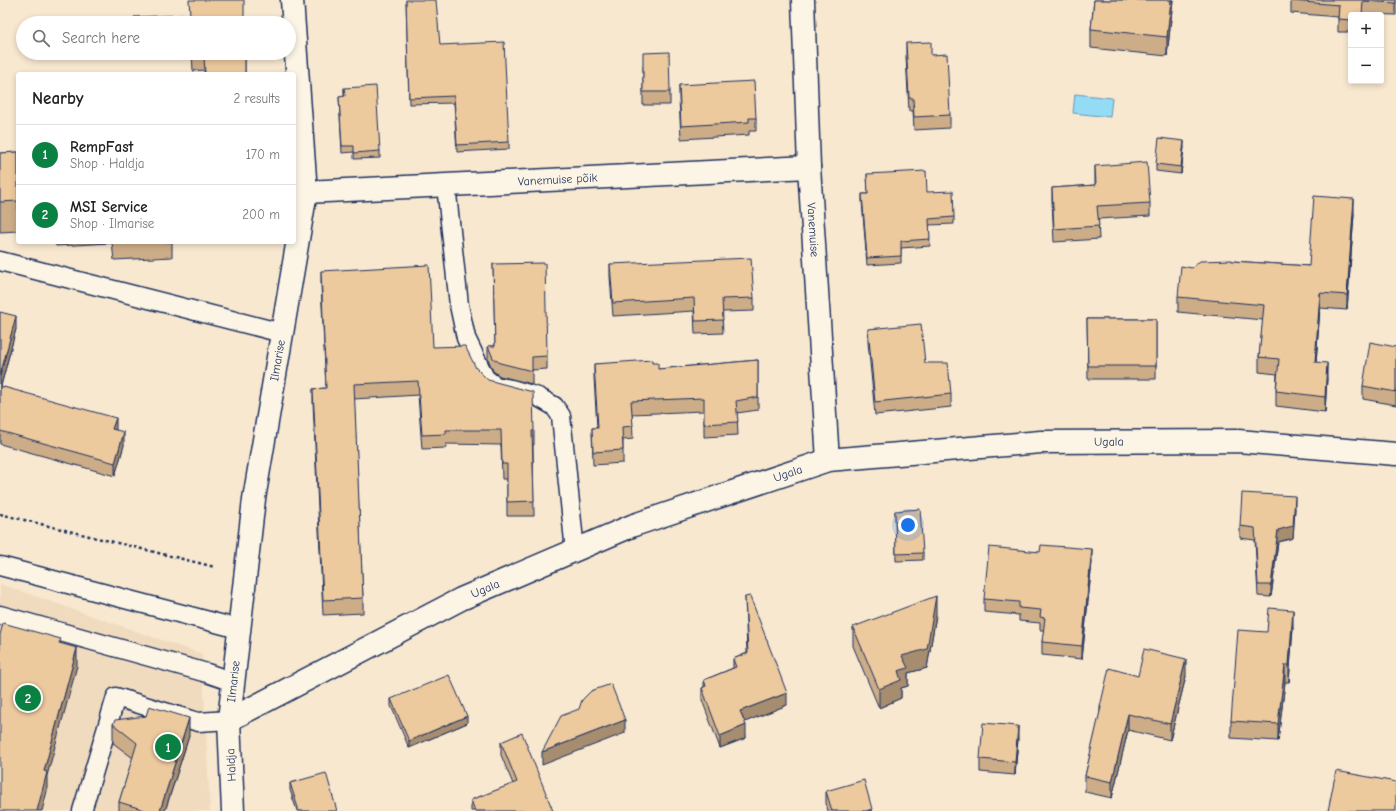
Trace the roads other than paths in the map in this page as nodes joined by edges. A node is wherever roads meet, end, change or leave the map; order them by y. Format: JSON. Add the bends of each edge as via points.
{"nodes":[{"id":1,"x":292,"y":0,"type":"edge"},
{"id":2,"x":803,"y":0,"type":"edge"},
{"id":3,"x":293,"y":16,"type":"edge"},
{"id":4,"x":296,"y":55,"type":"edge"},
{"id":5,"x":809,"y":167,"type":"junction"},
{"id":6,"x":446,"y":185,"type":"junction"},
{"id":7,"x":306,"y":192,"type":"junction"},
{"id":8,"x":0,"y":261,"type":"edge"},
{"id":9,"x":282,"y":333,"type":"junction"},
{"id":10,"x":1396,"y":454,"type":"edge"},
{"id":11,"x":828,"y":460,"type":"junction"},
{"id":12,"x":575,"y":550,"type":"junction"},
{"id":13,"x":0,"y":566,"type":"edge"},
{"id":14,"x":0,"y":615,"type":"edge"},
{"id":15,"x":239,"y":629,"type":"junction"},
{"id":16,"x":233,"y":682,"type":"junction"},
{"id":17,"x":229,"y":720,"type":"junction"},
{"id":18,"x":82,"y":811,"type":"edge"},
{"id":19,"x":233,"y":811,"type":"edge"}],
"edges":[{"from":1,"to":3,"type":"street","name":"Ilmarise"},
{"from":2,"to":5,"type":"street","name":"Vanemuise"},
{"from":4,"to":7,"type":"street","name":"Ilmarise"},
{"from":5,"to":6,"type":"street","name":"Vanemuise põik"},
{"from":5,"to":11,"type":"street","name":"Vanemuise"},
{"from":6,"to":7,"type":"street","name":"Vanemuise põik"},
{"from":6,"to":12,"type":"lane","via":[[459,305],[466,338],[485,378],[495,386],[538,397],[554,406],[561,416]]},
{"from":7,"to":9,"type":"street","name":"Ilmarise"},
{"from":8,"to":9,"type":"lane"},
{"from":9,"to":15,"type":"street","name":"Ilmarise","via":[[254,499]]},
{"from":10,"to":11,"type":"street","name":"Ugala","via":[[1238,441],[1041,442]]},
{"from":11,"to":12,"type":"street","name":"Ugala","via":[[634,525]]},
{"from":12,"to":17,"type":"street","name":"Ugala","via":[[461,599]]},
{"from":13,"to":15,"type":"lane"},
{"from":14,"to":16,"type":"lane"},
{"from":15,"to":16,"type":"street","name":"Ilmarise"},
{"from":16,"to":17,"type":"street","name":"Ilmarise"},
{"from":17,"to":18,"type":"lane","via":[[198,722],[116,697]]},
{"from":17,"to":19,"type":"street","name":"Haldja"}]}
